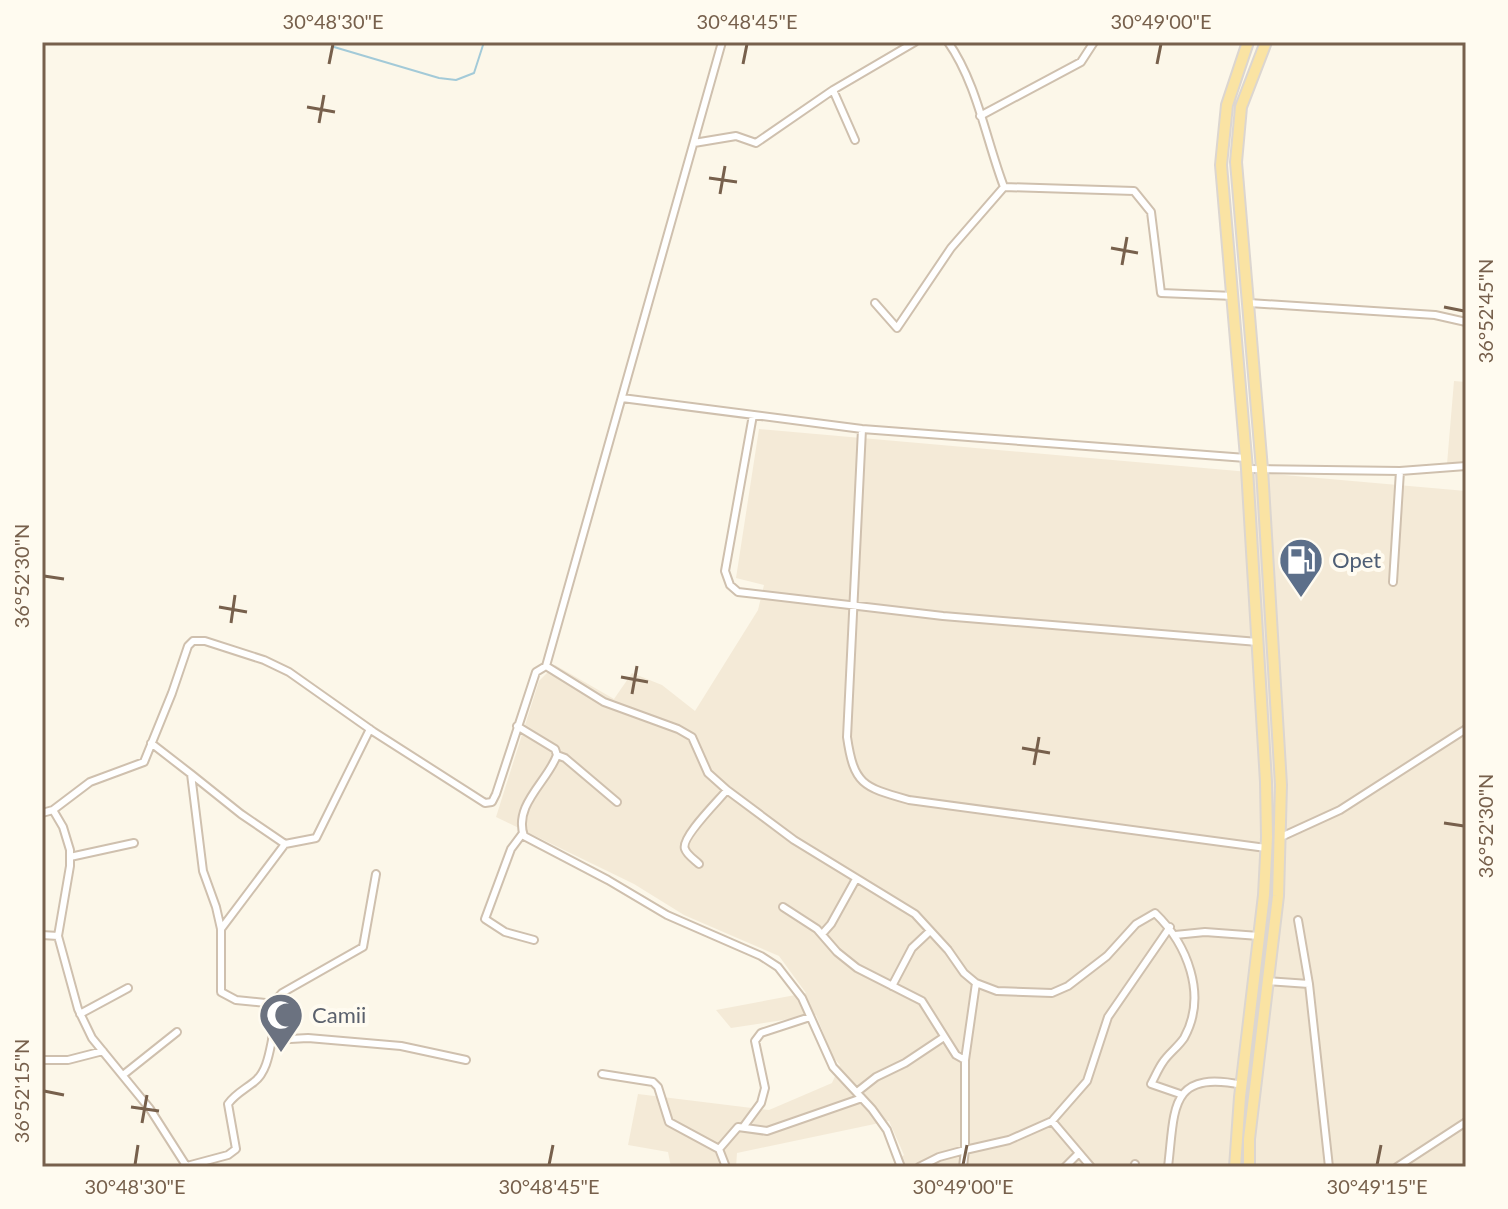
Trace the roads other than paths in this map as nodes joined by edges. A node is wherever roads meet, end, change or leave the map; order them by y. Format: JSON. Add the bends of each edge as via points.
{"nodes":[{"id":1,"x":722,"y":42,"type":"edge"},
{"id":2,"x":915,"y":42,"type":"edge"},
{"id":3,"x":948,"y":42,"type":"edge"},
{"id":4,"x":1094,"y":42,"type":"edge"},
{"id":5,"x":1248,"y":42,"type":"edge"},
{"id":6,"x":1266,"y":42,"type":"edge"},
{"id":7,"x":833,"y":90,"type":"junction"},
{"id":8,"x":980,"y":116,"type":"junction"},
{"id":9,"x":855,"y":140,"type":"dead end"},
{"id":10,"x":693,"y":143,"type":"junction"},
{"id":11,"x":1004,"y":187,"type":"junction"},
{"id":12,"x":1234,"y":296,"type":"junction"},
{"id":13,"x":875,"y":303,"type":"dead end"},
{"id":14,"x":1249,"y":303,"type":"junction"},
{"id":15,"x":1466,"y":322,"type":"edge"},
{"id":16,"x":622,"y":398,"type":"junction"},
{"id":17,"x":753,"y":415,"type":"junction"},
{"id":18,"x":862,"y":429,"type":"junction"},
{"id":19,"x":1246,"y":464,"type":"junction"},
{"id":20,"x":1466,"y":466,"type":"edge"},
{"id":21,"x":1262,"y":469,"type":"junction"},
{"id":22,"x":1400,"y":471,"type":"junction"},
{"id":23,"x":1393,"y":582,"type":"dead end"},
{"id":24,"x":852,"y":606,"type":"junction"},
{"id":25,"x":1258,"y":642,"type":"junction"},
{"id":26,"x":546,"y":666,"type":"junction"},
{"id":27,"x":517,"y":726,"type":"junction"},
{"id":28,"x":370,"y":729,"type":"junction"},
{"id":29,"x":1466,"y":729,"type":"edge"},
{"id":30,"x":151,"y":743,"type":"junction"},
{"id":31,"x":557,"y":755,"type":"junction"},
{"id":32,"x":191,"y":774,"type":"junction"},
{"id":33,"x":727,"y":790,"type":"junction"},
{"id":34,"x":617,"y":802,"type":"dead end"},
{"id":35,"x":53,"y":810,"type":"junction"},
{"id":36,"x":42,"y":813,"type":"edge"},
{"id":37,"x":523,"y":833,"type":"junction"},
{"id":38,"x":1281,"y":837,"type":"junction"},
{"id":39,"x":134,"y":843,"type":"dead end"},
{"id":40,"x":285,"y":844,"type":"junction"},
{"id":41,"x":1266,"y":848,"type":"junction"},
{"id":42,"x":70,"y":857,"type":"junction"},
{"id":43,"x":699,"y":864,"type":"dead end"},
{"id":44,"x":376,"y":874,"type":"dead end"},
{"id":45,"x":856,"y":879,"type":"junction"},
{"id":46,"x":783,"y":907,"type":"dead end"},
{"id":47,"x":1298,"y":920,"type":"dead end"},
{"id":48,"x":1170,"y":927,"type":"junction"},
{"id":49,"x":221,"y":929,"type":"junction"},
{"id":50,"x":930,"y":931,"type":"junction"},
{"id":51,"x":823,"y":933,"type":"junction"},
{"id":52,"x":42,"y":935,"type":"edge"},
{"id":53,"x":1175,"y":935,"type":"junction"},
{"id":54,"x":58,"y":936,"type":"junction"},
{"id":55,"x":1259,"y":936,"type":"junction"},
{"id":56,"x":534,"y":940,"type":"dead end"},
{"id":57,"x":1268,"y":981,"type":"junction"},
{"id":58,"x":976,"y":983,"type":"junction"},
{"id":59,"x":1309,"y":984,"type":"junction"},
{"id":60,"x":892,"y":986,"type":"junction"},
{"id":61,"x":128,"y":988,"type":"dead end"},
{"id":62,"x":275,"y":1004,"type":"junction"},
{"id":63,"x":80,"y":1014,"type":"junction"},
{"id":64,"x":810,"y":1017,"type":"junction"},
{"id":65,"x":177,"y":1032,"type":"dead end"},
{"id":66,"x":944,"y":1037,"type":"junction"},
{"id":67,"x":272,"y":1040,"type":"junction"},
{"id":68,"x":103,"y":1051,"type":"junction"},
{"id":69,"x":42,"y":1060,"type":"edge"},
{"id":70,"x":466,"y":1060,"type":"dead end"},
{"id":71,"x":965,"y":1060,"type":"junction"},
{"id":72,"x":602,"y":1074,"type":"dead end"},
{"id":73,"x":123,"y":1075,"type":"junction"},
{"id":74,"x":1242,"y":1085,"type":"junction"},
{"id":75,"x":1180,"y":1094,"type":"junction"},
{"id":76,"x":860,"y":1095,"type":"junction"},
{"id":77,"x":1052,"y":1121,"type":"junction"},
{"id":78,"x":1466,"y":1122,"type":"edge"},
{"id":79,"x":744,"y":1126,"type":"junction"},
{"id":80,"x":719,"y":1149,"type":"junction"},
{"id":81,"x":965,"y":1150,"type":"junction"},
{"id":82,"x":1079,"y":1153,"type":"junction"},
{"id":83,"x":187,"y":1167,"type":"edge"},
{"id":84,"x":726,"y":1167,"type":"edge"},
{"id":85,"x":901,"y":1167,"type":"edge"},
{"id":86,"x":919,"y":1167,"type":"edge"},
{"id":87,"x":963,"y":1167,"type":"edge"},
{"id":88,"x":1065,"y":1167,"type":"edge"},
{"id":89,"x":1091,"y":1167,"type":"edge"},
{"id":90,"x":1168,"y":1167,"type":"edge"},
{"id":91,"x":1235,"y":1167,"type":"edge"},
{"id":92,"x":1249,"y":1167,"type":"edge"},
{"id":93,"x":1329,"y":1167,"type":"edge"},
{"id":94,"x":1397,"y":1167,"type":"edge"}],
"edges":[{"from":1,"to":10,"type":"street"},
{"from":2,"to":7,"type":"street"},
{"from":3,"to":8,"type":"street"},
{"from":4,"to":8,"type":"street","via":[[1081,62]]},
{"from":5,"to":12,"type":"main road","via":[[1227,105],[1222,144]]},
{"from":6,"to":14,"type":"main road","via":[[1249,81],[1237,131]]},
{"from":7,"to":9,"type":"street"},
{"from":7,"to":10,"type":"street","via":[[756,143],[736,136]]},
{"from":8,"to":11,"type":"street"},
{"from":10,"to":16,"type":"street"},
{"from":11,"to":12,"type":"street","via":[[1134,191],[1151,212],[1161,293]]},
{"from":11,"to":13,"type":"street","via":[[951,248],[897,328]]},
{"from":12,"to":19,"type":"main road"},
{"from":14,"to":15,"type":"street","via":[[1435,315]]},
{"from":14,"to":21,"type":"main road"},
{"from":16,"to":17,"type":"street"},
{"from":16,"to":26,"type":"street"},
{"from":17,"to":18,"type":"street"},
{"from":17,"to":24,"type":"street","via":[[725,571],[730,585],[738,592]]},
{"from":18,"to":19,"type":"street"},
{"from":18,"to":24,"type":"street"},
{"from":19,"to":21,"type":"street"},
{"from":19,"to":25,"type":"main road"},
{"from":20,"to":22,"type":"street"},
{"from":21,"to":22,"type":"street"},
{"from":21,"to":38,"type":"main road"},
{"from":22,"to":23,"type":"street"},
{"from":24,"to":25,"type":"street"},
{"from":24,"to":41,"type":"street","via":[[847,737],[851,765],[869,785],[909,800]]},
{"from":25,"to":41,"type":"main road"},
{"from":26,"to":27,"type":"street","via":[[536,672]]},
{"from":26,"to":33,"type":"street","via":[[604,702],[692,737],[708,773]]},
{"from":27,"to":28,"type":"street","via":[[496,794],[485,803]]},
{"from":27,"to":31,"type":"street"},
{"from":28,"to":30,"type":"street","via":[[289,672],[193,641]]},
{"from":28,"to":40,"type":"street","via":[[316,838]]},
{"from":29,"to":38,"type":"street","via":[[1340,810]]},
{"from":30,"to":32,"type":"street"},
{"from":30,"to":35,"type":"street","via":[[144,762],[90,782]]},
{"from":31,"to":34,"type":"street"},
{"from":31,"to":37,"type":"street","via":[[530,798]]},
{"from":32,"to":40,"type":"street"},
{"from":32,"to":49,"type":"street","via":[[203,871]]},
{"from":33,"to":43,"type":"street","via":[[684,843]]},
{"from":33,"to":45,"type":"street"},
{"from":35,"to":36,"type":"street"},
{"from":35,"to":42,"type":"street"},
{"from":37,"to":56,"type":"street","via":[[511,849],[485,919],[505,932]]},
{"from":37,"to":64,"type":"street","via":[[667,915],[769,961],[792,982]]},
{"from":38,"to":57,"type":"main road"},
{"from":39,"to":42,"type":"street"},
{"from":40,"to":49,"type":"street"},
{"from":41,"to":55,"type":"main road"},
{"from":42,"to":54,"type":"street"},
{"from":44,"to":62,"type":"street","via":[[363,947],[282,993]]},
{"from":45,"to":50,"type":"street","via":[[915,914]]},
{"from":45,"to":51,"type":"street"},
{"from":46,"to":51,"type":"street"},
{"from":47,"to":59,"type":"street"},
{"from":48,"to":53,"type":"street"},
{"from":48,"to":58,"type":"street","via":[[1155,913],[1136,924],[1107,956],[1052,993],[997,991]]},
{"from":48,"to":77,"type":"street","via":[[1108,1017],[1087,1081]]},
{"from":49,"to":62,"type":"street","via":[[221,992],[236,1000]]},
{"from":50,"to":58,"type":"street"},
{"from":50,"to":60,"type":"street","via":[[912,948]]},
{"from":51,"to":60,"type":"street","via":[[849,963]]},
{"from":52,"to":54,"type":"street"},
{"from":53,"to":55,"type":"street"},
{"from":53,"to":75,"type":"street","via":[[1194,984],[1193,1005],[1183,1040],[1151,1084]]},
{"from":54,"to":63,"type":"street"},
{"from":55,"to":74,"type":"main road"},
{"from":57,"to":59,"type":"street"},
{"from":57,"to":92,"type":"main road"},
{"from":58,"to":71,"type":"street"},
{"from":59,"to":93,"type":"street"},
{"from":60,"to":66,"type":"street","via":[[922,1001]]},
{"from":61,"to":63,"type":"street"},
{"from":62,"to":67,"type":"street"},
{"from":63,"to":68,"type":"street"},
{"from":64,"to":76,"type":"street","via":[[827,1059]]},
{"from":64,"to":79,"type":"street","via":[[757,1036],[765,1088]]},
{"from":65,"to":73,"type":"street"},
{"from":66,"to":71,"type":"street"},
{"from":66,"to":76,"type":"street","via":[[881,1073]]},
{"from":67,"to":70,"type":"street","via":[[401,1046]]},
{"from":67,"to":83,"type":"street","via":[[257,1080],[228,1104],[236,1149]]},
{"from":68,"to":69,"type":"street"},
{"from":68,"to":73,"type":"street"},
{"from":71,"to":81,"type":"street"},
{"from":72,"to":80,"type":"street","via":[[653,1082],[669,1122]]},
{"from":73,"to":83,"type":"street"},
{"from":74,"to":75,"type":"street","via":[[1206,1082]]},
{"from":74,"to":91,"type":"main road"},
{"from":75,"to":90,"type":"street"},
{"from":76,"to":79,"type":"street","via":[[767,1131]]},
{"from":76,"to":85,"type":"street","via":[[887,1130]]},
{"from":77,"to":81,"type":"street","via":[[1009,1140]]},
{"from":77,"to":82,"type":"street"},
{"from":78,"to":94,"type":"street"},
{"from":79,"to":80,"type":"street"},
{"from":80,"to":84,"type":"street"},
{"from":81,"to":86,"type":"street"},
{"from":81,"to":87,"type":"street"},
{"from":82,"to":88,"type":"street"},
{"from":82,"to":89,"type":"street"}]}
